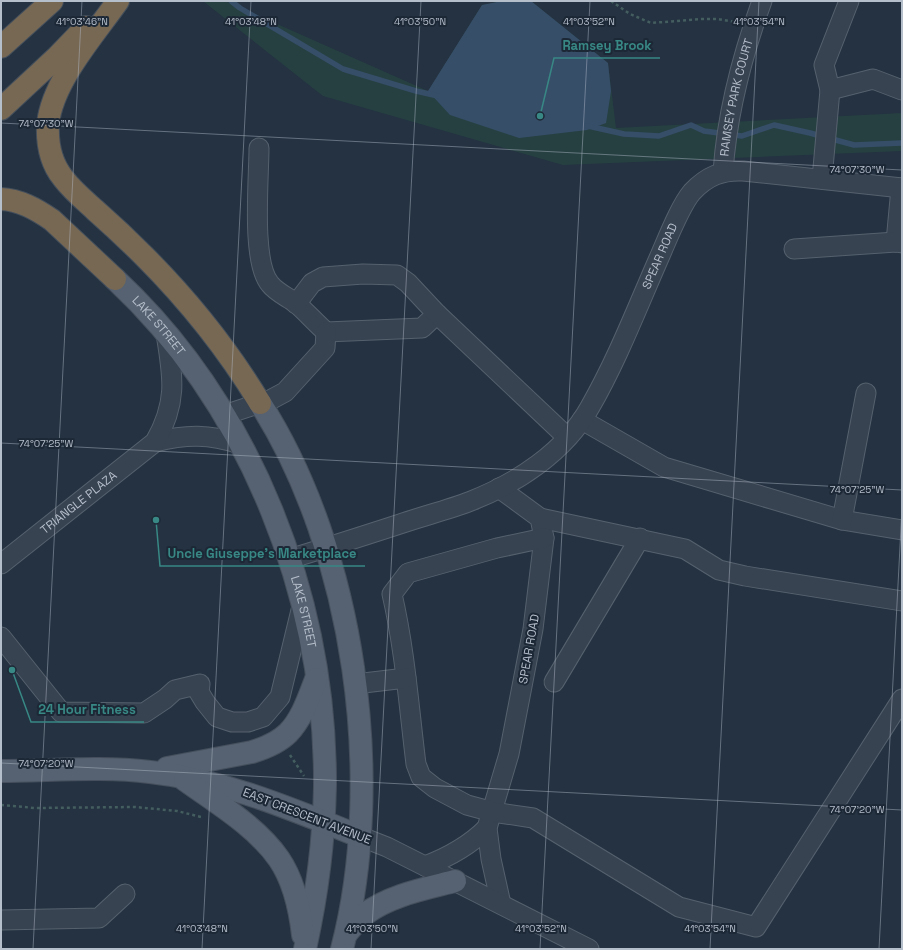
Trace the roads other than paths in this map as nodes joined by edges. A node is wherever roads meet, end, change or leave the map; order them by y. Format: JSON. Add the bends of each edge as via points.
{"nodes":[{"id":1,"x":52,"y":1,"type":"edge"},
{"id":2,"x":111,"y":1,"type":"edge"},
{"id":3,"x":118,"y":1,"type":"edge"},
{"id":4,"x":762,"y":1,"type":"edge"},
{"id":5,"x":849,"y":1,"type":"edge"},
{"id":6,"x":1,"y":47,"type":"edge"},
{"id":7,"x":830,"y":90,"type":"junction"},
{"id":8,"x":902,"y":90,"type":"edge"},
{"id":9,"x":1,"y":109,"type":"edge"},
{"id":10,"x":259,"y":148,"type":"dead end"},
{"id":11,"x":723,"y":172,"type":"junction"},
{"id":12,"x":822,"y":179,"type":"junction"},
{"id":13,"x":902,"y":188,"type":"edge"},
{"id":14,"x":1,"y":200,"type":"edge"},
{"id":15,"x":899,"y":243,"type":"edge"},
{"id":16,"x":794,"y":249,"type":"dead end"},
{"id":17,"x":115,"y":279,"type":"joint"},
{"id":18,"x":296,"y":304,"type":"junction"},
{"id":19,"x":437,"y":314,"type":"junction"},
{"id":20,"x":326,"y":332,"type":"junction"},
{"id":21,"x":166,"y":334,"type":"junction"},
{"id":22,"x":866,"y":394,"type":"dead end"},
{"id":23,"x":260,"y":403,"type":"junction"},
{"id":24,"x":224,"y":415,"type":"junction"},
{"id":25,"x":582,"y":420,"type":"junction"},
{"id":26,"x":567,"y":437,"type":"junction"},
{"id":27,"x":156,"y":442,"type":"junction"},
{"id":28,"x":240,"y":444,"type":"junction"},
{"id":29,"x":499,"y":488,"type":"junction"},
{"id":30,"x":540,"y":518,"type":"junction"},
{"id":31,"x":842,"y":520,"type":"junction"},
{"id":32,"x":902,"y":530,"type":"edge"},
{"id":33,"x":544,"y":538,"type":"junction"},
{"id":34,"x":640,"y":538,"type":"junction"},
{"id":35,"x":325,"y":548,"type":"junction"},
{"id":36,"x":290,"y":559,"type":"junction"},
{"id":37,"x":1,"y":564,"type":"edge"},
{"id":38,"x":902,"y":601,"type":"edge"},
{"id":39,"x":302,"y":606,"type":"junction"},
{"id":40,"x":1,"y":637,"type":"edge"},
{"id":41,"x":317,"y":678,"type":"junction"},
{"id":42,"x":406,"y":678,"type":"junction"},
{"id":43,"x":554,"y":682,"type":"dead end"},
{"id":44,"x":355,"y":684,"type":"junction"},
{"id":45,"x":902,"y":699,"type":"edge"},
{"id":46,"x":1,"y":772,"type":"edge"},
{"id":47,"x":149,"y":772,"type":"junction"},
{"id":48,"x":180,"y":776,"type":"junction"},
{"id":49,"x":490,"y":820,"type":"junction"},
{"id":50,"x":323,"y":822,"type":"junction"},
{"id":51,"x":359,"y":836,"type":"junction"},
{"id":52,"x":425,"y":866,"type":"junction"},
{"id":53,"x":454,"y":881,"type":"junction"},
{"id":54,"x":125,"y":894,"type":"dead end"},
{"id":55,"x":501,"y":904,"type":"junction"},
{"id":56,"x":1,"y":920,"type":"edge"},
{"id":57,"x":344,"y":941,"type":"edge"},
{"id":58,"x":582,"y":947,"type":"edge"},
{"id":59,"x":304,"y":949,"type":"edge"}],
"edges":[{"from":1,"to":6,"type":"highway"},
{"from":2,"to":9,"type":"highway","via":[[58,56]]},
{"from":3,"to":23,"type":"highway","via":[[67,73],[55,98],[48,122],[52,158],[71,188],[148,260],[186,301],[229,356]]},
{"from":4,"to":11,"type":"street","name":"RAMSEY PARK COURT","via":[[730,112]]},
{"from":5,"to":7,"type":"street","via":[[824,65]]},
{"from":7,"to":8,"type":"street","via":[[873,79]]},
{"from":7,"to":12,"type":"street"},
{"from":10,"to":18,"type":"street","via":[[259,252],[262,272],[279,293]]},
{"from":11,"to":12,"type":"street","name":"SPEAR ROAD","via":[[743,170]]},
{"from":11,"to":25,"type":"street","name":"SPEAR ROAD","via":[[704,180],[684,204],[616,355]]},
{"from":12,"to":13,"type":"street","name":"SPEAR ROAD"},
{"from":13,"to":15,"type":"street"},
{"from":14,"to":17,"type":"highway","via":[[17,202],[41,212]]},
{"from":15,"to":16,"type":"street"},
{"from":17,"to":21,"type":"main road","name":"LAKE STREET"},
{"from":18,"to":19,"type":"street","via":[[312,283],[323,277],[397,275]]},
{"from":18,"to":20,"type":"street"},
{"from":19,"to":20,"type":"street","via":[[422,328]]},
{"from":19,"to":26,"type":"street"},
{"from":20,"to":23,"type":"street","via":[[325,348],[285,392]]},
{"from":21,"to":24,"type":"main road","name":"LAKE STREET"},
{"from":21,"to":27,"type":"street","name":"TRIANGLE PLAZA","via":[[172,390],[167,417]]},
{"from":22,"to":31,"type":"street"},
{"from":23,"to":24,"type":"street"},
{"from":23,"to":35,"type":"main road","via":[[300,480]]},
{"from":24,"to":28,"type":"main road","name":"LAKE STREET"},
{"from":25,"to":26,"type":"street","name":"SPEAR ROAD"},
{"from":25,"to":31,"type":"street","via":[[664,467]]},
{"from":26,"to":29,"type":"street","name":"SPEAR ROAD","via":[[546,458]]},
{"from":27,"to":28,"type":"street","name":"TRIANGLE PLAZA","via":[[198,435]]},
{"from":27,"to":37,"type":"street","name":"TRIANGLE PLAZA"},
{"from":28,"to":36,"type":"main road","name":"LAKE STREET","via":[[268,500]]},
{"from":29,"to":30,"type":"street"},
{"from":29,"to":35,"type":"street","name":"SPEAR ROAD","via":[[470,501]]},
{"from":30,"to":33,"type":"street","name":"SPEAR ROAD"},
{"from":30,"to":34,"type":"street"},
{"from":31,"to":32,"type":"street"},
{"from":33,"to":42,"type":"street","via":[[497,548],[408,573],[392,594]]},
{"from":33,"to":49,"type":"street","name":"SPEAR ROAD","via":[[534,630],[509,754]]},
{"from":34,"to":38,"type":"street","via":[[685,549],[719,570]]},
{"from":34,"to":43,"type":"street"},
{"from":35,"to":36,"type":"street","name":"SPEAR ROAD"},
{"from":35,"to":44,"type":"main road","via":[[344,620]]},
{"from":36,"to":39,"type":"main road","name":"LAKE STREET"},
{"from":39,"to":40,"type":"street","via":[[280,697],[263,717],[248,722],[232,722],[217,717],[199,692],[200,684],[175,690],[144,713],[61,712]]},
{"from":39,"to":41,"type":"main road","name":"LAKE STREET"},
{"from":41,"to":47,"type":"main road","via":[[309,698],[288,733],[266,748]]},
{"from":41,"to":50,"type":"main road","name":"LAKE STREET","via":[[324,752]]},
{"from":42,"to":44,"type":"street"},
{"from":42,"to":49,"type":"street","via":[[416,764],[421,777]]},
{"from":44,"to":51,"type":"main road","via":[[361,774]]},
{"from":45,"to":49,"type":"street","via":[[756,927],[679,907],[533,818]]},
{"from":46,"to":47,"type":"main road","name":"EAST CRESCENT AVENUE"},
{"from":47,"to":48,"type":"main road","name":"EAST CRESCENT AVENUE"},
{"from":48,"to":50,"type":"main road","name":"EAST CRESCENT AVENUE","via":[[247,793]]},
{"from":48,"to":59,"type":"main road","via":[[253,831],[280,861],[288,875],[298,906]]},
{"from":49,"to":52,"type":"street","via":[[470,844]]},
{"from":49,"to":55,"type":"street","via":[[491,858]]},
{"from":50,"to":51,"type":"main road","name":"EAST CRESCENT AVENUE"},
{"from":50,"to":59,"type":"main road","name":"LAKE STREET","via":[[316,896]]},
{"from":51,"to":52,"type":"street","name":"EAST CRESCENT AVENUE"},
{"from":51,"to":57,"type":"main road","via":[[352,900]]},
{"from":52,"to":53,"type":"street","name":"EAST CRESCENT AVENUE"},
{"from":53,"to":55,"type":"street","name":"EAST CRESCENT AVENUE"},
{"from":53,"to":57,"type":"main road","via":[[413,891],[390,900],[364,915]]},
{"from":54,"to":56,"type":"street","via":[[99,918]]},
{"from":55,"to":58,"type":"street","name":"EAST CRESCENT AVENUE"}]}
